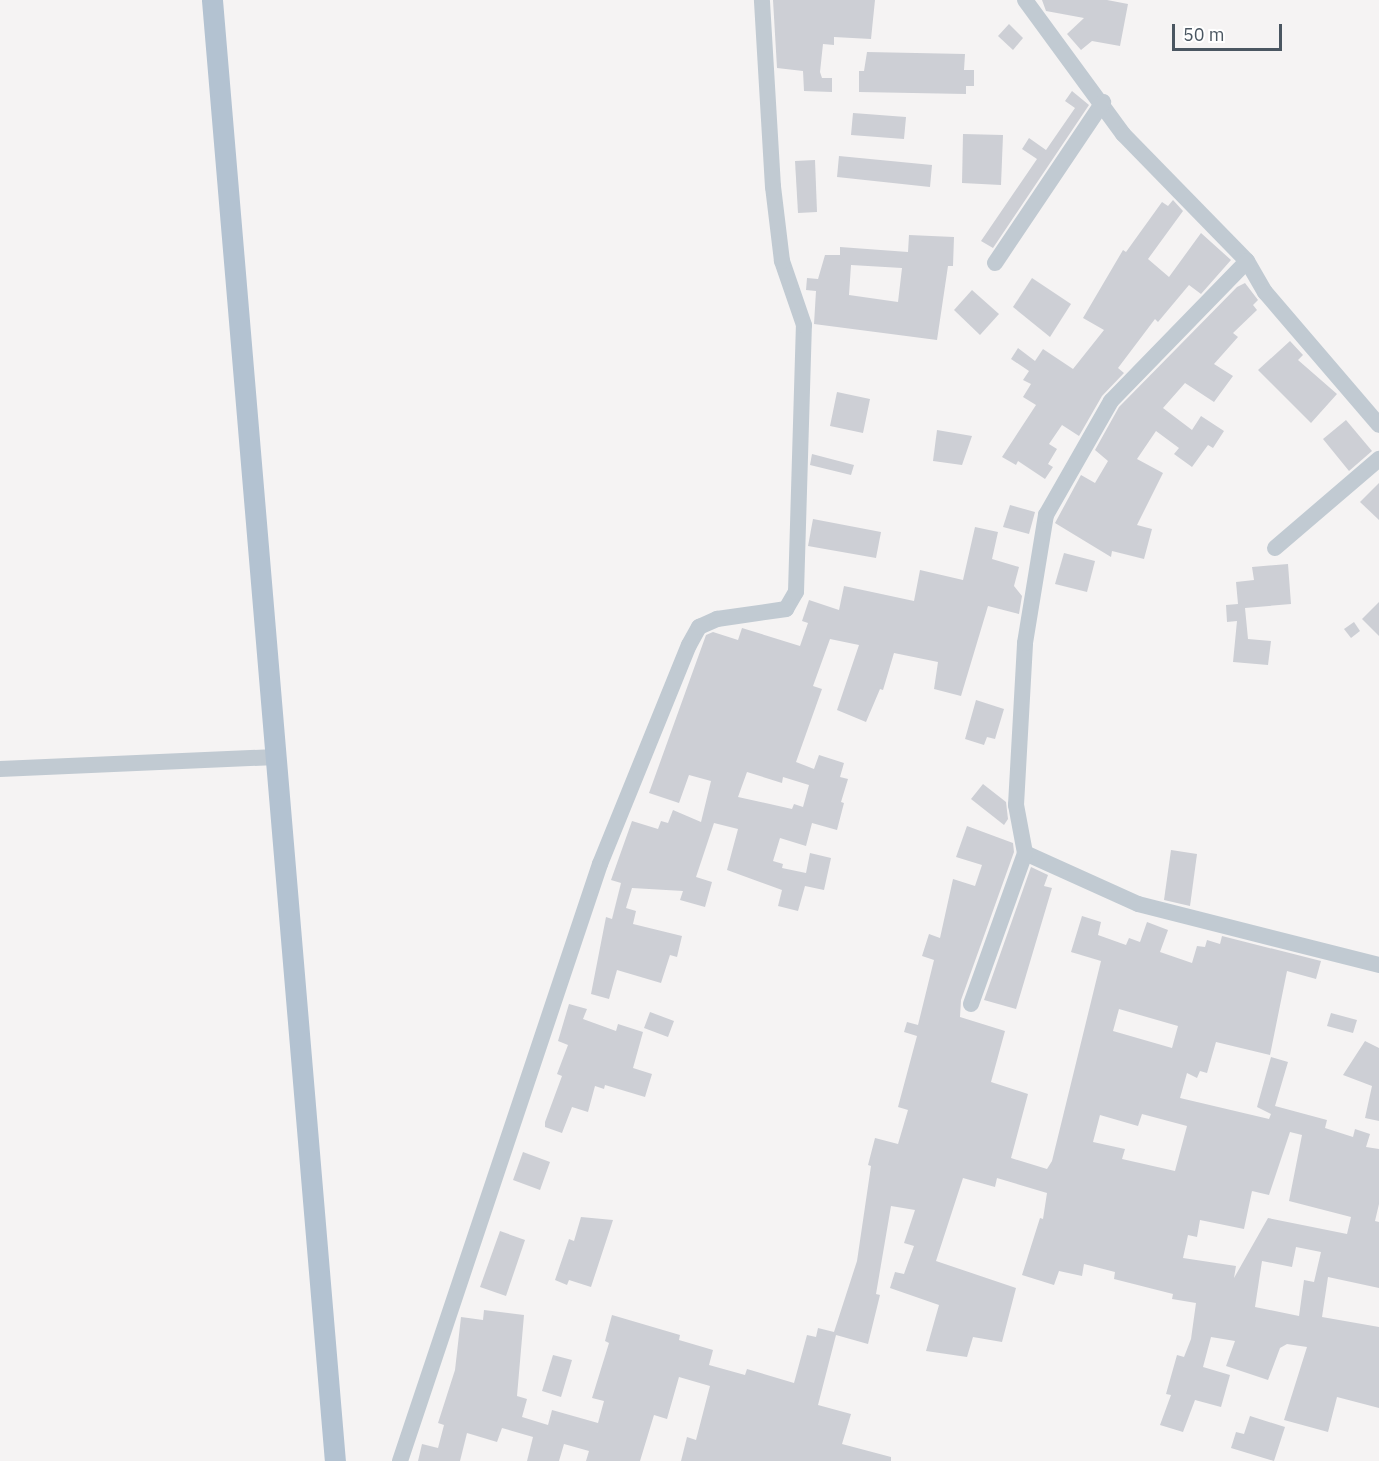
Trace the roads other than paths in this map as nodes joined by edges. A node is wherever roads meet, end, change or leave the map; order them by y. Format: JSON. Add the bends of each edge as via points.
{"nodes":[{"id":1,"x":212,"y":0,"type":"edge"},
{"id":2,"x":762,"y":0,"type":"edge"},
{"id":3,"x":1025,"y":0,"type":"edge"},
{"id":4,"x":1103,"y":102,"type":"junction"},
{"id":5,"x":1247,"y":261,"type":"junction"},
{"id":6,"x":995,"y":263,"type":"dead end"},
{"id":7,"x":1379,"y":425,"type":"edge"},
{"id":8,"x":1379,"y":459,"type":"edge"},
{"id":9,"x":1275,"y":548,"type":"dead end"},
{"id":10,"x":276,"y":757,"type":"junction"},
{"id":11,"x":0,"y":769,"type":"edge"},
{"id":12,"x":1025,"y":853,"type":"junction"},
{"id":13,"x":1379,"y":965,"type":"edge"},
{"id":14,"x":970,"y":1004,"type":"dead end"},
{"id":15,"x":334,"y":1461,"type":"edge"},
{"id":16,"x":400,"y":1461,"type":"edge"}],
"edges":[{"from":1,"to":10,"type":"main road"},
{"from":2,"to":16,"type":"street","via":[[782,261],[804,325],[796,592],[786,609],[717,619],[699,627],[689,645],[600,864]]},
{"from":3,"to":4,"type":"street"},
{"from":4,"to":5,"type":"street","via":[[1124,134]]},
{"from":4,"to":6,"type":"street"},
{"from":5,"to":7,"type":"street","via":[[1265,292]]},
{"from":5,"to":12,"type":"street","via":[[1111,401],[1047,515],[1025,643],[1016,805]]},
{"from":8,"to":9,"type":"street"},
{"from":10,"to":11,"type":"street"},
{"from":10,"to":15,"type":"main road"},
{"from":12,"to":13,"type":"street","via":[[1138,904]]},
{"from":12,"to":14,"type":"street"}]}
